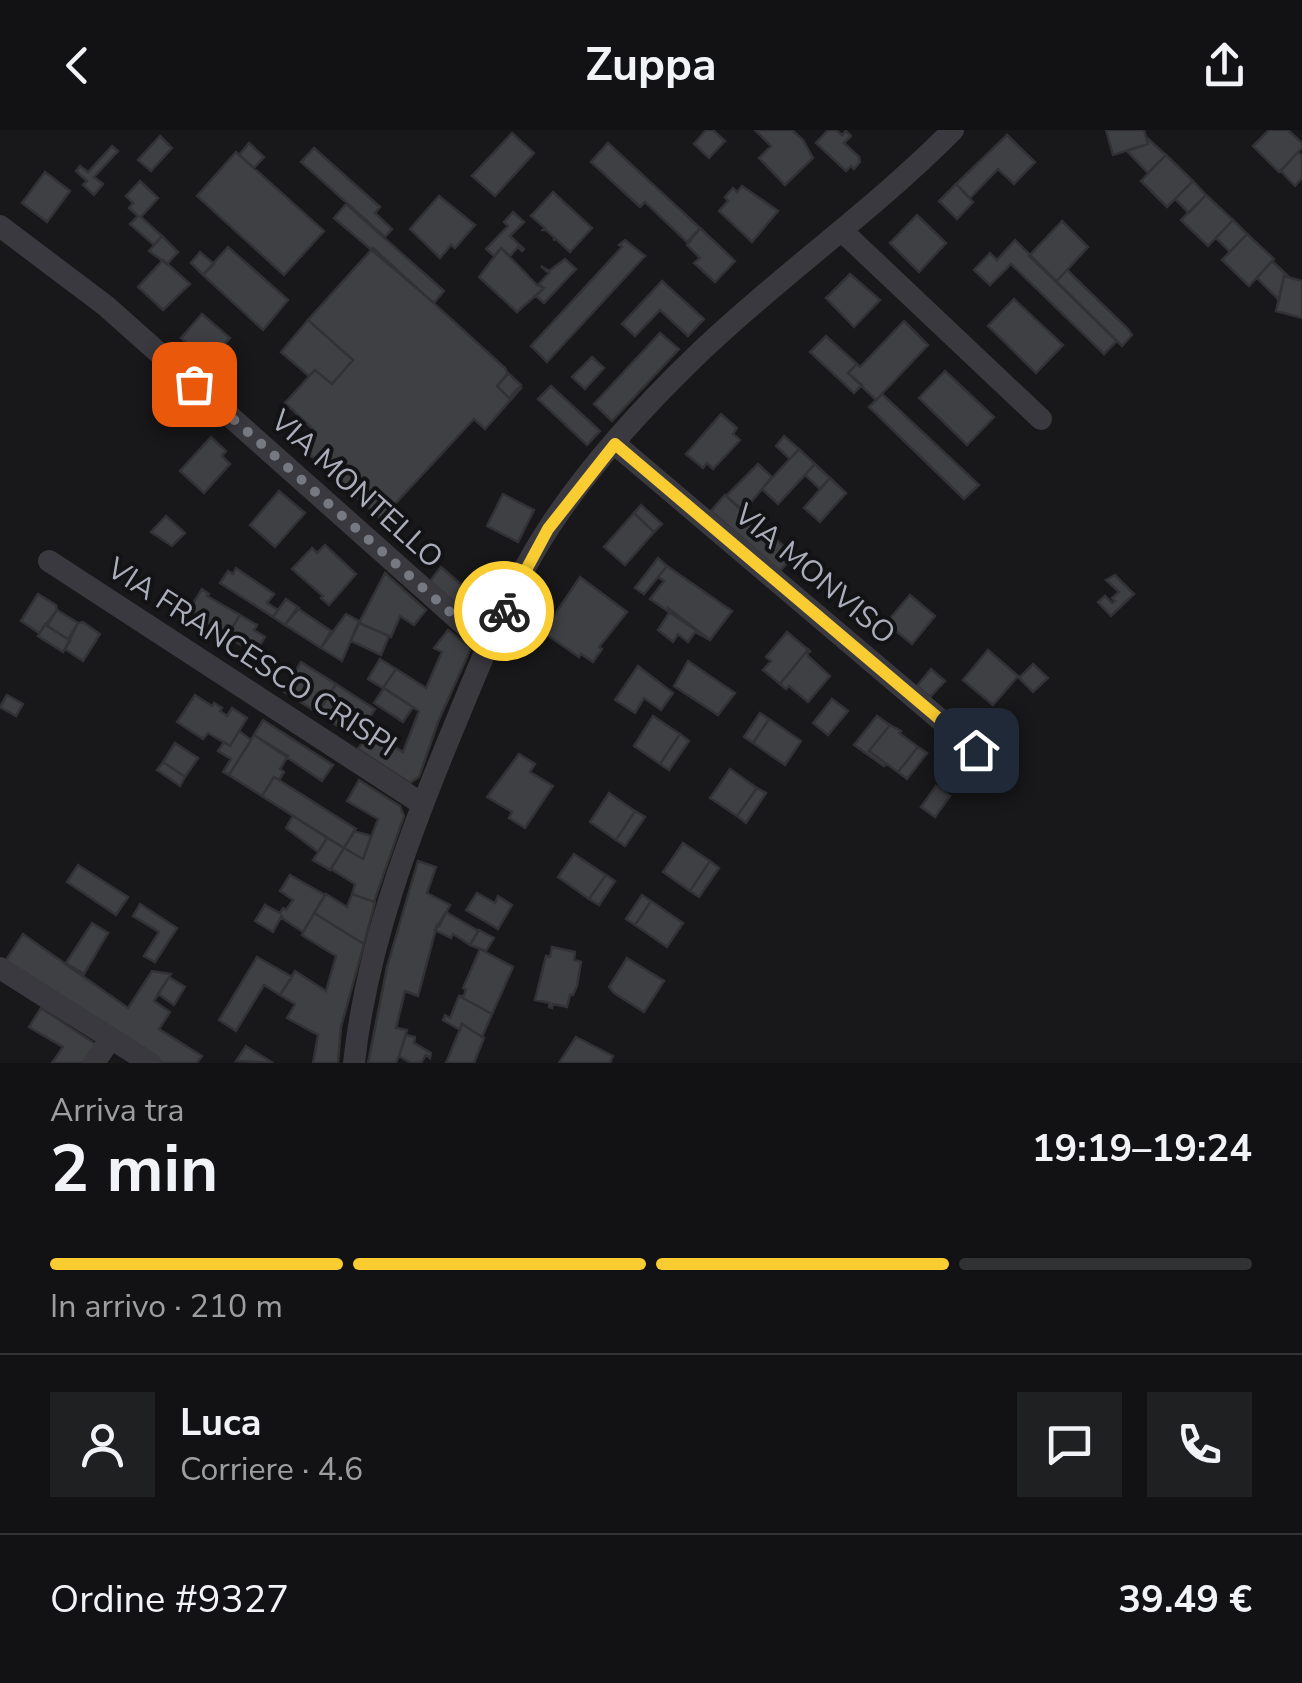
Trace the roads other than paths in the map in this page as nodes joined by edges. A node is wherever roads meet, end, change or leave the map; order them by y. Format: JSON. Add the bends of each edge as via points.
{"nodes":[{"id":1,"x":953,"y":130,"type":"edge"},
{"id":2,"x":0,"y":226,"type":"edge"},
{"id":3,"x":842,"y":230,"type":"junction"},
{"id":4,"x":1041,"y":419,"type":"dead end"},
{"id":5,"x":615,"y":444,"type":"junction"},
{"id":6,"x":48,"y":561,"type":"dead end"},
{"id":7,"x":487,"y":645,"type":"junction"},
{"id":8,"x":976,"y":750,"type":"dead end"},
{"id":9,"x":422,"y":804,"type":"junction"},
{"id":10,"x":0,"y":968,"type":"edge"},
{"id":11,"x":112,"y":1038,"type":"junction"},
{"id":12,"x":94,"y":1063,"type":"edge"},
{"id":13,"x":150,"y":1063,"type":"edge"},
{"id":14,"x":354,"y":1063,"type":"edge"}],
"edges":[{"from":1,"to":3,"type":"street"},
{"from":2,"to":7,"type":"street","name":"VIA MONTELLO","via":[[106,306]]},
{"from":3,"to":4,"type":"street"},
{"from":3,"to":5,"type":"street","via":[[697,355]]},
{"from":5,"to":7,"type":"street","via":[[548,529]]},
{"from":5,"to":8,"type":"street","name":"VIA MONVISO"},
{"from":6,"to":9,"type":"street","name":"VIA FRANCESCO CRISPI"},
{"from":7,"to":9,"type":"street"},
{"from":9,"to":14,"type":"street","via":[[396,877]]},
{"from":10,"to":11,"type":"street"},
{"from":11,"to":12,"type":"street"},
{"from":11,"to":13,"type":"street"}]}
